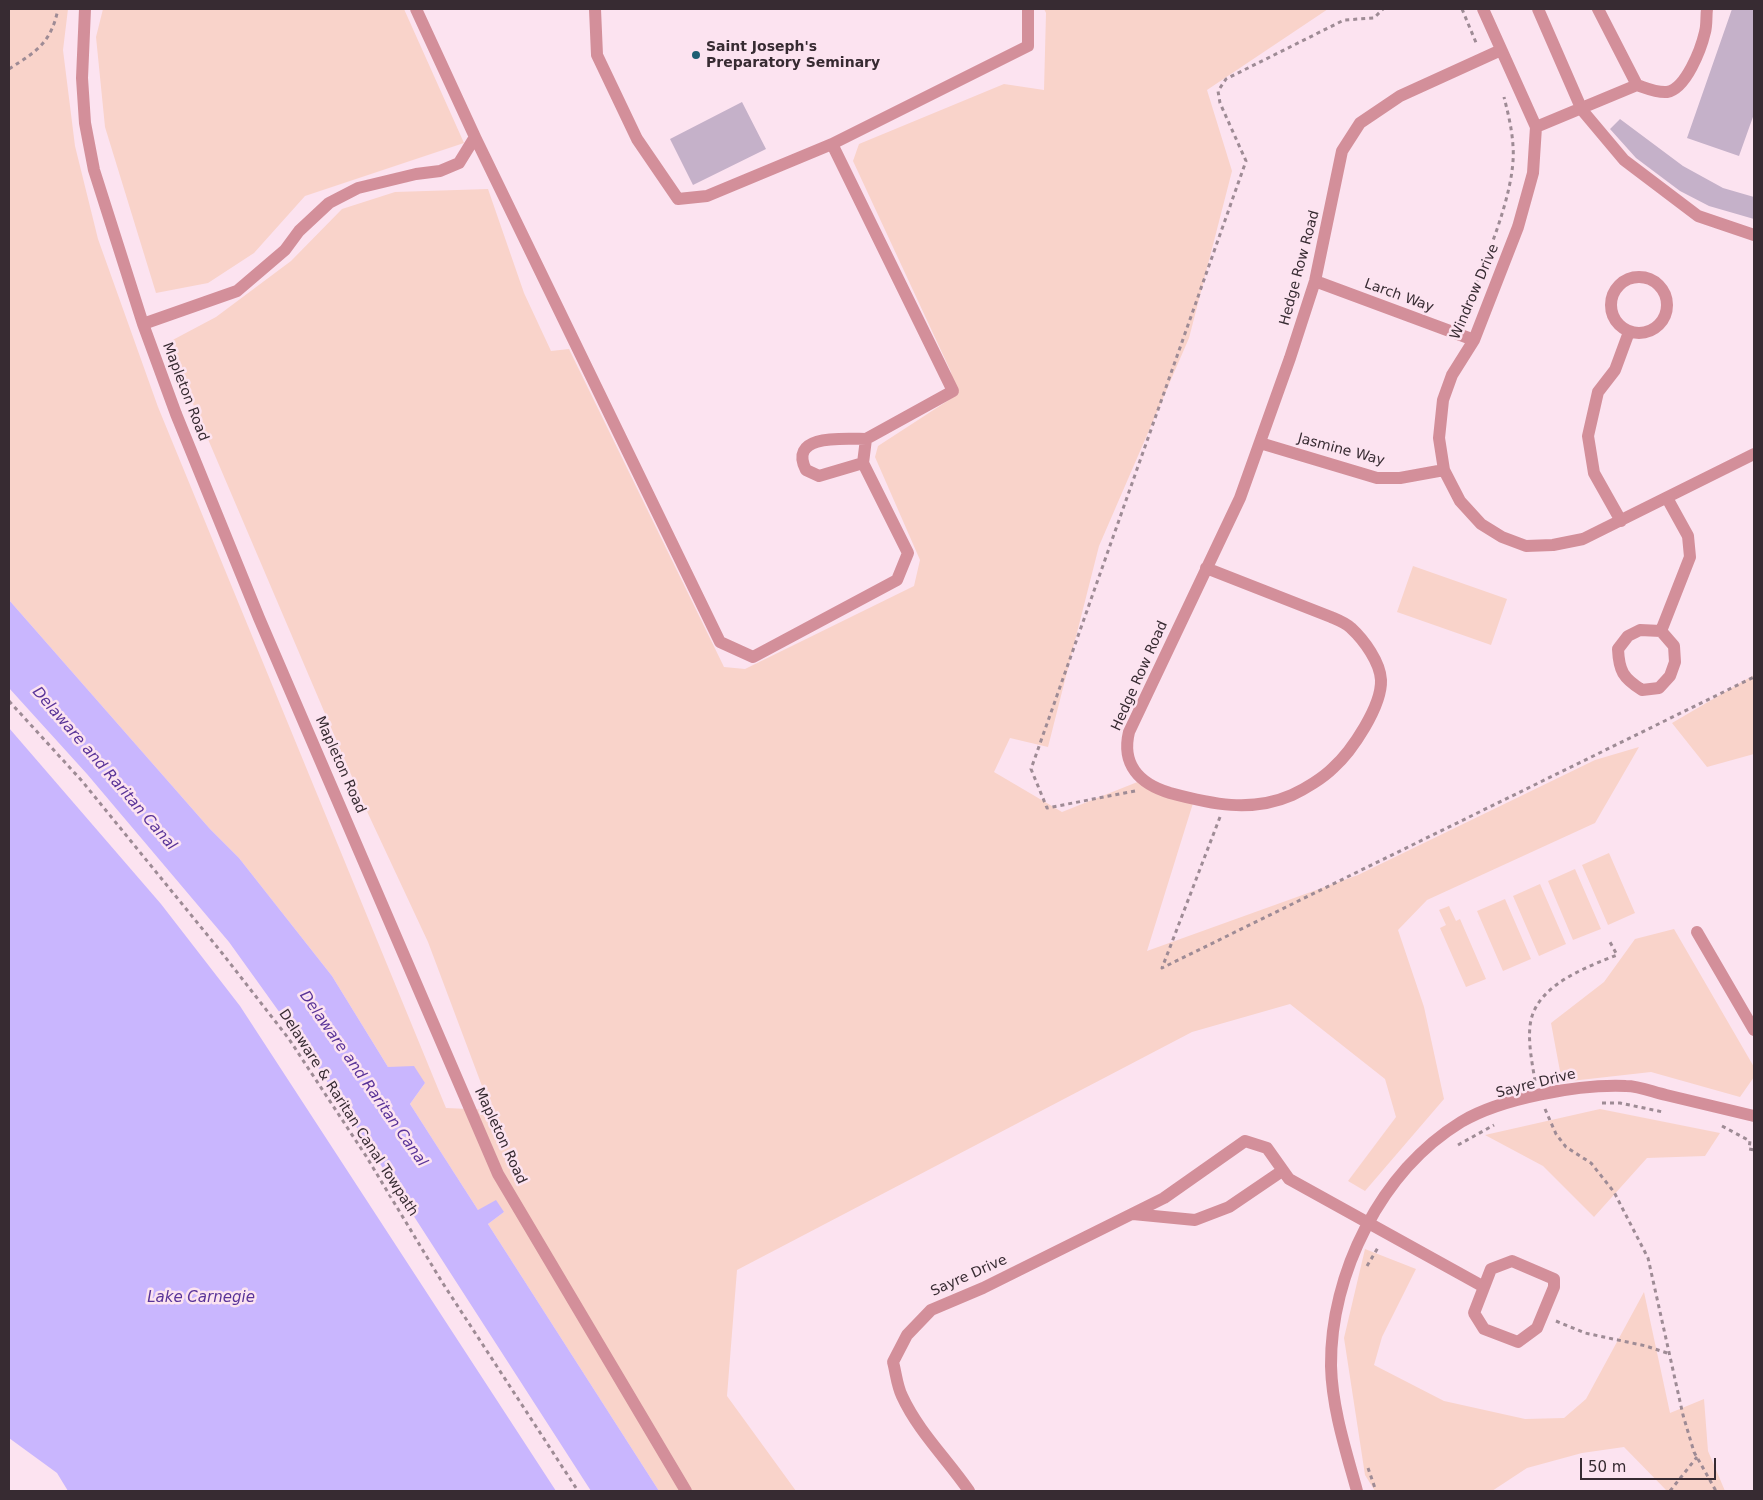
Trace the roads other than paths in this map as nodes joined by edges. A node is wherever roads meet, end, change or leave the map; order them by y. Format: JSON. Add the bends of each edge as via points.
{"nodes":[{"id":1,"x":85,"y":9,"type":"edge"},
{"id":2,"x":416,"y":9,"type":"edge"},
{"id":3,"x":595,"y":9,"type":"edge"},
{"id":4,"x":1028,"y":9,"type":"edge"},
{"id":5,"x":1483,"y":9,"type":"edge"},
{"id":6,"x":1538,"y":9,"type":"edge"},
{"id":7,"x":1598,"y":9,"type":"edge"},
{"id":8,"x":1707,"y":9,"type":"edge"},
{"id":9,"x":1501,"y":50,"type":"junction"},
{"id":10,"x":1637,"y":85,"type":"junction"},
{"id":11,"x":1582,"y":110,"type":"junction"},
{"id":12,"x":1536,"y":127,"type":"junction"},
{"id":13,"x":475,"y":137,"type":"junction"},
{"id":14,"x":832,"y":144,"type":"junction"},
{"id":15,"x":1754,"y":235,"type":"edge"},
{"id":16,"x":1314,"y":281,"type":"junction"},
{"id":17,"x":143,"y":324,"type":"junction"},
{"id":18,"x":1629,"y":332,"type":"junction"},
{"id":19,"x":1474,"y":340,"type":"junction"},
{"id":20,"x":866,"y":439,"type":"junction"},
{"id":21,"x":1260,"y":443,"type":"junction"},
{"id":22,"x":1754,"y":454,"type":"edge"},
{"id":23,"x":863,"y":462,"type":"junction"},
{"id":24,"x":1444,"y":470,"type":"junction"},
{"id":25,"x":1667,"y":498,"type":"junction"},
{"id":26,"x":1621,"y":521,"type":"junction"},
{"id":27,"x":1206,"y":568,"type":"junction"},
{"id":28,"x":1661,"y":631,"type":"junction"},
{"id":29,"x":1697,"y":932,"type":"dead end"},
{"id":30,"x":1754,"y":1030,"type":"edge"},
{"id":31,"x":1754,"y":1116,"type":"edge"},
{"id":32,"x":1282,"y":1171,"type":"junction"},
{"id":33,"x":1133,"y":1214,"type":"junction"},
{"id":34,"x":1369,"y":1223,"type":"junction"},
{"id":35,"x":1484,"y":1287,"type":"junction"},
{"id":36,"x":686,"y":1491,"type":"edge"},
{"id":37,"x":969,"y":1491,"type":"edge"},
{"id":38,"x":1357,"y":1491,"type":"edge"}],
"edges":[{"from":1,"to":17,"type":"street","name":"Mapleton Road","via":[[82,78],[85,123],[107,217]]},
{"from":2,"to":13,"type":"street"},
{"from":3,"to":14,"type":"street","via":[[597,56],[637,139],[678,199],[707,196]]},
{"from":4,"to":14,"type":"street","via":[[1028,46]]},
{"from":5,"to":9,"type":"street","name":"Windrow Drive"},
{"from":6,"to":11,"type":"street"},
{"from":7,"to":10,"type":"street"},
{"from":8,"to":10,"type":"street","via":[[1706,31],[1688,76],[1668,92]]},
{"from":9,"to":12,"type":"street","name":"Windrow Drive"},
{"from":9,"to":16,"type":"street","name":"Hedge Row Road","via":[[1400,96],[1360,123],[1342,151]]},
{"from":10,"to":11,"type":"street"},
{"from":11,"to":12,"type":"street"},
{"from":11,"to":15,"type":"street","via":[[1624,160],[1698,216]]},
{"from":12,"to":19,"type":"street","name":"Windrow Drive","via":[[1533,173],[1518,227]]},
{"from":13,"to":17,"type":"street","via":[[458,163],[440,171],[358,188],[329,203],[299,231],[285,250],[237,291]]},
{"from":13,"to":23,"type":"street","via":[[720,642],[753,657],[897,580],[908,553]]},
{"from":14,"to":20,"type":"street","via":[[953,391]]},
{"from":16,"to":19,"type":"street","name":"Larch Way"},
{"from":16,"to":21,"type":"street","name":"Hedge Row Road"},
{"from":17,"to":36,"type":"street","name":"Mapleton Road","via":[[176,414],[260,618],[498,1174]]},
{"from":18,"to":18,"type":"street","via":[[1648,333],[1667,314],[1668,304],[1662,287],[1646,277],[1619,284],[1611,302],[1615,320]]},
{"from":18,"to":26,"type":"street","via":[[1615,370],[1598,392],[1588,436],[1594,473]]},
{"from":19,"to":24,"type":"street","name":"Windrow Drive","via":[[1452,375],[1443,400],[1439,438]]},
{"from":20,"to":23,"type":"street"},
{"from":20,"to":23,"type":"street","via":[[817,440],[805,449],[802,457],[806,470],[819,476]]},
{"from":21,"to":24,"type":"street","name":"Jasmine Way","via":[[1377,478],[1400,478]]},
{"from":21,"to":27,"type":"street","name":"Hedge Row Road","via":[[1240,498]]},
{"from":22,"to":25,"type":"street","name":"Windrow Drive"},
{"from":24,"to":26,"type":"street","name":"Windrow Drive","via":[[1460,501],[1481,524],[1526,546],[1583,539]]},
{"from":25,"to":26,"type":"street","name":"Windrow Drive"},
{"from":25,"to":28,"type":"street","via":[[1688,536],[1690,557]]},
{"from":27,"to":27,"type":"street","name":"Hedge Row Road","via":[[1350,627],[1374,658],[1381,680],[1375,707],[1365,728],[1334,768],[1292,795],[1243,806],[1209,804],[1153,788],[1133,768],[1127,756],[1128,732]]},
{"from":28,"to":28,"type":"street","via":[[1640,630],[1628,636],[1618,649],[1619,663],[1627,680],[1642,690],[1659,688],[1670,676],[1675,662],[1674,646]]},
{"from":29,"to":30,"type":"street"},
{"from":31,"to":34,"type":"street","name":"Sayre Drive","via":[[1628,1086],[1579,1087],[1511,1102],[1461,1122],[1428,1148],[1393,1184]]},
{"from":32,"to":33,"type":"street","via":[[1229,1207],[1195,1220]]},
{"from":32,"to":33,"type":"street","name":"Sayre Drive","via":[[1267,1148],[1245,1141],[1164,1198]]},
{"from":32,"to":34,"type":"street","name":"Sayre Drive"},
{"from":33,"to":37,"type":"street","name":"Sayre Drive","via":[[931,1310],[907,1335],[893,1362],[901,1394],[916,1423]]},
{"from":34,"to":35,"type":"street","name":"Sayre Drive"},
{"from":34,"to":38,"type":"street","name":"Sayre Drive","via":[[1352,1253],[1336,1308],[1331,1366],[1340,1428]]},
{"from":35,"to":35,"type":"street","via":[[1474,1313],[1484,1329],[1518,1342],[1537,1328],[1554,1283],[1512,1261],[1491,1269]]}]}
